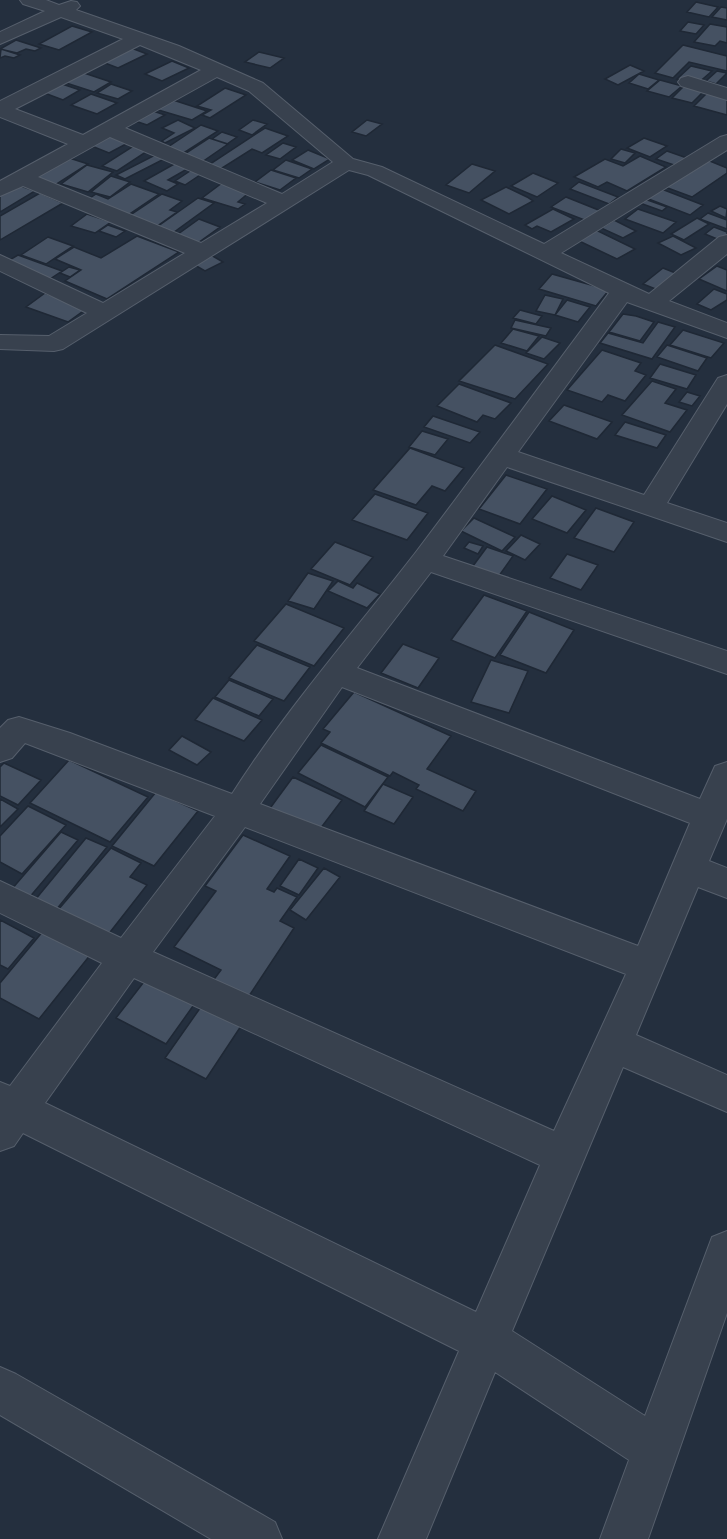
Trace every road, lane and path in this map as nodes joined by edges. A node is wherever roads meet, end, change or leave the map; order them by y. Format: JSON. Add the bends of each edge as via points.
{"nodes":[{"id":1,"x":29,"y":0,"type":"edge"},
{"id":2,"x":83,"y":0,"type":"edge"},
{"id":3,"x":60,"y":11,"type":"junction"},
{"id":4,"x":139,"y":38,"type":"junction"},
{"id":5,"x":0,"y":39,"type":"edge"},
{"id":6,"x":217,"y":69,"type":"junction"},
{"id":7,"x":688,"y":82,"type":"dead end"},
{"id":8,"x":727,"y":94,"type":"edge"},
{"id":9,"x":0,"y":110,"type":"edge"},
{"id":10,"x":109,"y":129,"type":"junction"},
{"id":11,"x":727,"y":141,"type":"edge"},
{"id":12,"x":85,"y":143,"type":"junction"},
{"id":13,"x":346,"y":163,"type":"junction"},
{"id":14,"x":22,"y":178,"type":"junction"},
{"id":15,"x":0,"y":190,"type":"edge"},
{"id":16,"x":283,"y":202,"type":"junction"},
{"id":17,"x":727,"y":242,"type":"edge"},
{"id":18,"x":203,"y":252,"type":"junction"},
{"id":19,"x":545,"y":254,"type":"junction"},
{"id":20,"x":0,"y":262,"type":"edge"},
{"id":21,"x":623,"y":291,"type":"junction"},
{"id":22,"x":652,"y":303,"type":"junction"},
{"id":23,"x":105,"y":313,"type":"junction"},
{"id":24,"x":727,"y":331,"type":"edge"},
{"id":25,"x":0,"y":342,"type":"edge"},
{"id":26,"x":727,"y":383,"type":"edge"},
{"id":27,"x":501,"y":456,"type":"junction"},
{"id":28,"x":650,"y":507,"type":"junction"},
{"id":29,"x":727,"y":532,"type":"edge"},
{"id":30,"x":425,"y":560,"type":"junction"},
{"id":31,"x":727,"y":663,"type":"edge"},
{"id":32,"x":336,"y":672,"type":"junction"},
{"id":33,"x":0,"y":749,"type":"edge"},
{"id":34,"x":727,"y":775,"type":"edge"},
{"id":35,"x":239,"y":810,"type":"junction"},
{"id":36,"x":711,"y":817,"type":"junction"},
{"id":37,"x":689,"y":869,"type":"junction"},
{"id":38,"x":727,"y":884,"type":"edge"},
{"id":39,"x":0,"y":896,"type":"edge"},
{"id":40,"x":127,"y":958,"type":"junction"},
{"id":41,"x":648,"y":966,"type":"junction"},
{"id":42,"x":614,"y":1044,"type":"junction"},
{"id":43,"x":727,"y":1094,"type":"edge"},
{"id":44,"x":6,"y":1114,"type":"edge"},
{"id":45,"x":564,"y":1156,"type":"junction"},
{"id":46,"x":727,"y":1252,"type":"edge"},
{"id":47,"x":487,"y":1341,"type":"junction"},
{"id":48,"x":0,"y":1390,"type":"edge"},
{"id":49,"x":656,"y":1450,"type":"junction"},
{"id":50,"x":258,"y":1539,"type":"edge"},
{"id":51,"x":402,"y":1539,"type":"edge"},
{"id":52,"x":624,"y":1539,"type":"edge"}],
"edges":[{"from":1,"to":3,"type":"street"},
{"from":2,"to":3,"type":"street"},
{"from":3,"to":4,"type":"street"},
{"from":3,"to":5,"type":"street"},
{"from":4,"to":6,"type":"street"},
{"from":4,"to":9,"type":"street"},
{"from":6,"to":10,"type":"street"},
{"from":6,"to":13,"type":"street","via":[[256,87]]},
{"from":7,"to":8,"type":"street"},
{"from":9,"to":12,"type":"street"},
{"from":10,"to":12,"type":"street"},
{"from":10,"to":16,"type":"street"},
{"from":11,"to":19,"type":"street"},
{"from":12,"to":14,"type":"street"},
{"from":13,"to":16,"type":"street"},
{"from":13,"to":19,"type":"street","via":[[375,171]]},
{"from":14,"to":15,"type":"street"},
{"from":14,"to":18,"type":"street"},
{"from":16,"to":18,"type":"street"},
{"from":17,"to":22,"type":"street"},
{"from":18,"to":23,"type":"street"},
{"from":19,"to":21,"type":"street"},
{"from":20,"to":23,"type":"street"},
{"from":21,"to":22,"type":"street"},
{"from":21,"to":27,"type":"street"},
{"from":22,"to":24,"type":"street"},
{"from":23,"to":25,"type":"street","via":[[54,344]]},
{"from":26,"to":28,"type":"street"},
{"from":27,"to":28,"type":"street"},
{"from":27,"to":30,"type":"street"},
{"from":28,"to":29,"type":"street"},
{"from":30,"to":31,"type":"street"},
{"from":30,"to":32,"type":"street"},
{"from":32,"to":35,"type":"street"},
{"from":32,"to":36,"type":"street"},
{"from":33,"to":35,"type":"street","via":[[20,729]]},
{"from":34,"to":36,"type":"street"},
{"from":35,"to":40,"type":"street"},
{"from":35,"to":41,"type":"street"},
{"from":36,"to":37,"type":"street"},
{"from":37,"to":38,"type":"street"},
{"from":37,"to":41,"type":"street"},
{"from":39,"to":40,"type":"street"},
{"from":40,"to":44,"type":"street"},
{"from":40,"to":45,"type":"street"},
{"from":41,"to":42,"type":"street"},
{"from":42,"to":43,"type":"street"},
{"from":42,"to":45,"type":"street"},
{"from":44,"to":47,"type":"street"},
{"from":45,"to":47,"type":"street"},
{"from":46,"to":49,"type":"street"},
{"from":47,"to":49,"type":"street"},
{"from":47,"to":51,"type":"street"},
{"from":48,"to":50,"type":"street"},
{"from":49,"to":52,"type":"street"}]}
